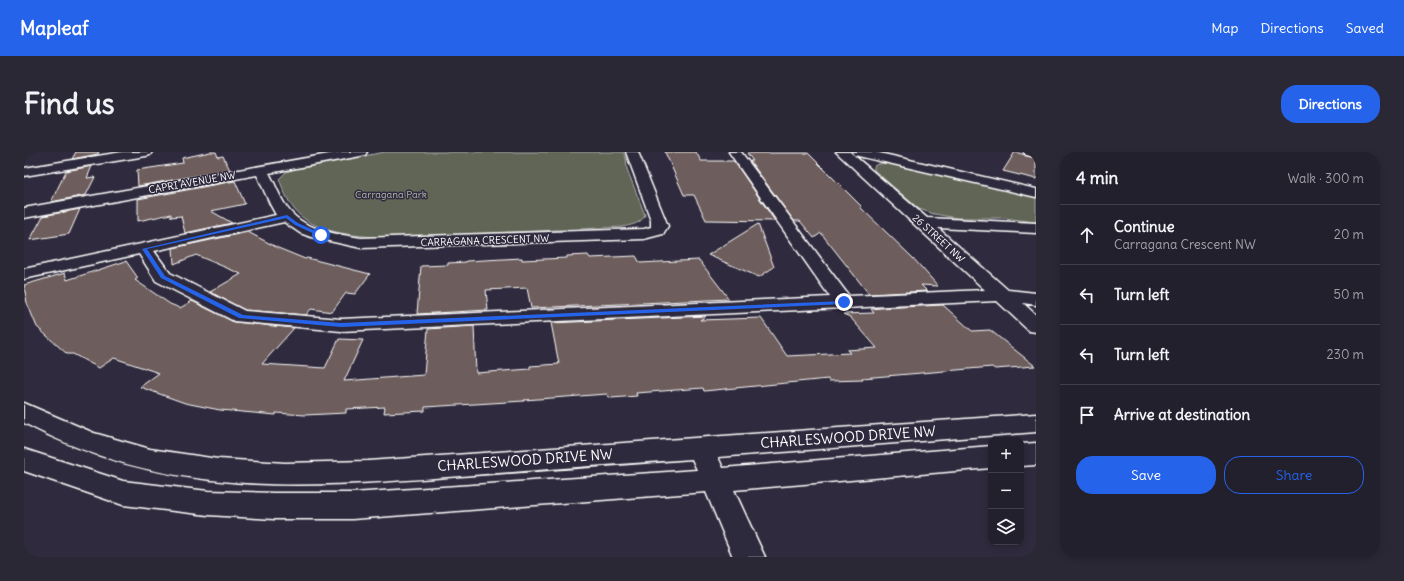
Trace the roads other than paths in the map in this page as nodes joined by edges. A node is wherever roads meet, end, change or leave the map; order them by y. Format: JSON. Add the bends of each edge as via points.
{"nodes":[{"id":1,"x":146,"y":152,"type":"edge"},
{"id":2,"x":361,"y":152,"type":"edge"},
{"id":3,"x":632,"y":152,"type":"edge"},
{"id":4,"x":735,"y":152,"type":"edge"},
{"id":5,"x":842,"y":152,"type":"edge"},
{"id":6,"x":858,"y":152,"type":"edge"},
{"id":7,"x":1030,"y":152,"type":"edge"},
{"id":8,"x":1036,"y":153,"type":"edge"},
{"id":9,"x":35,"y":157,"type":"dead end"},
{"id":10,"x":261,"y":170,"type":"junction"},
{"id":11,"x":24,"y":172,"type":"edge"},
{"id":12,"x":1036,"y":193,"type":"edge"},
{"id":13,"x":24,"y":212,"type":"edge"},
{"id":14,"x":287,"y":217,"type":"junction"},
{"id":15,"x":923,"y":223,"type":"junction"},
{"id":16,"x":1036,"y":228,"type":"edge"},
{"id":17,"x":144,"y":249,"type":"junction"},
{"id":18,"x":24,"y":274,"type":"edge"},
{"id":19,"x":1001,"y":295,"type":"junction"},
{"id":20,"x":1036,"y":299,"type":"edge"},
{"id":21,"x":844,"y":302,"type":"junction"},
{"id":22,"x":1036,"y":326,"type":"edge"},
{"id":23,"x":24,"y":412,"type":"edge"},
{"id":24,"x":1036,"y":423,"type":"edge"},
{"id":25,"x":701,"y":448,"type":"junction"},
{"id":26,"x":1036,"y":454,"type":"edge"},
{"id":27,"x":1024,"y":455,"type":"edge"},
{"id":28,"x":988,"y":457,"type":"edge"},
{"id":29,"x":24,"y":460,"type":"edge"},
{"id":30,"x":715,"y":480,"type":"junction"},
{"id":31,"x":749,"y":557,"type":"edge"}],
"edges":[{"from":1,"to":11,"type":"street"},
{"from":2,"to":10,"type":"street","name":"CAPRI AVENUE NW"},
{"from":3,"to":14,"type":"street","name":"CARRAGANA CRESCENT NW","via":[[660,220],[657,231],[644,234],[361,243],[321,235]]},
{"from":4,"to":21,"type":"street"},
{"from":5,"to":15,"type":"street","name":"26 STREET NW"},
{"from":6,"to":12,"type":"street"},
{"from":7,"to":8,"type":"street"},
{"from":9,"to":11,"type":"street"},
{"from":10,"to":13,"type":"street","name":"CAPRI AVENUE NW"},
{"from":10,"to":14,"type":"street","name":"CARRAGANA CRESCENT NW","via":[[280,209]]},
{"from":14,"to":17,"type":"street"},
{"from":15,"to":16,"type":"street"},
{"from":15,"to":19,"type":"street","name":"26 STREET NW"},
{"from":17,"to":18,"type":"street"},
{"from":17,"to":21,"type":"street","via":[[163,277],[241,317],[341,325]]},
{"from":19,"to":20,"type":"street"},
{"from":19,"to":21,"type":"street"},
{"from":19,"to":22,"type":"street","name":"26 STREET NW"},
{"from":23,"to":25,"type":"street","name":"CHARLESWOOD DRIVE NW","via":[[51,427],[90,443],[153,460],[220,470],[284,474],[368,472]]},
{"from":24,"to":25,"type":"street","name":"CHARLESWOOD DRIVE NW"},
{"from":25,"to":30,"type":"street"},
{"from":26,"to":27,"type":"street"},
{"from":28,"to":30,"type":"street"},
{"from":29,"to":30,"type":"street","via":[[123,493],[208,503],[274,506],[352,506]]},
{"from":30,"to":31,"type":"street"}]}
